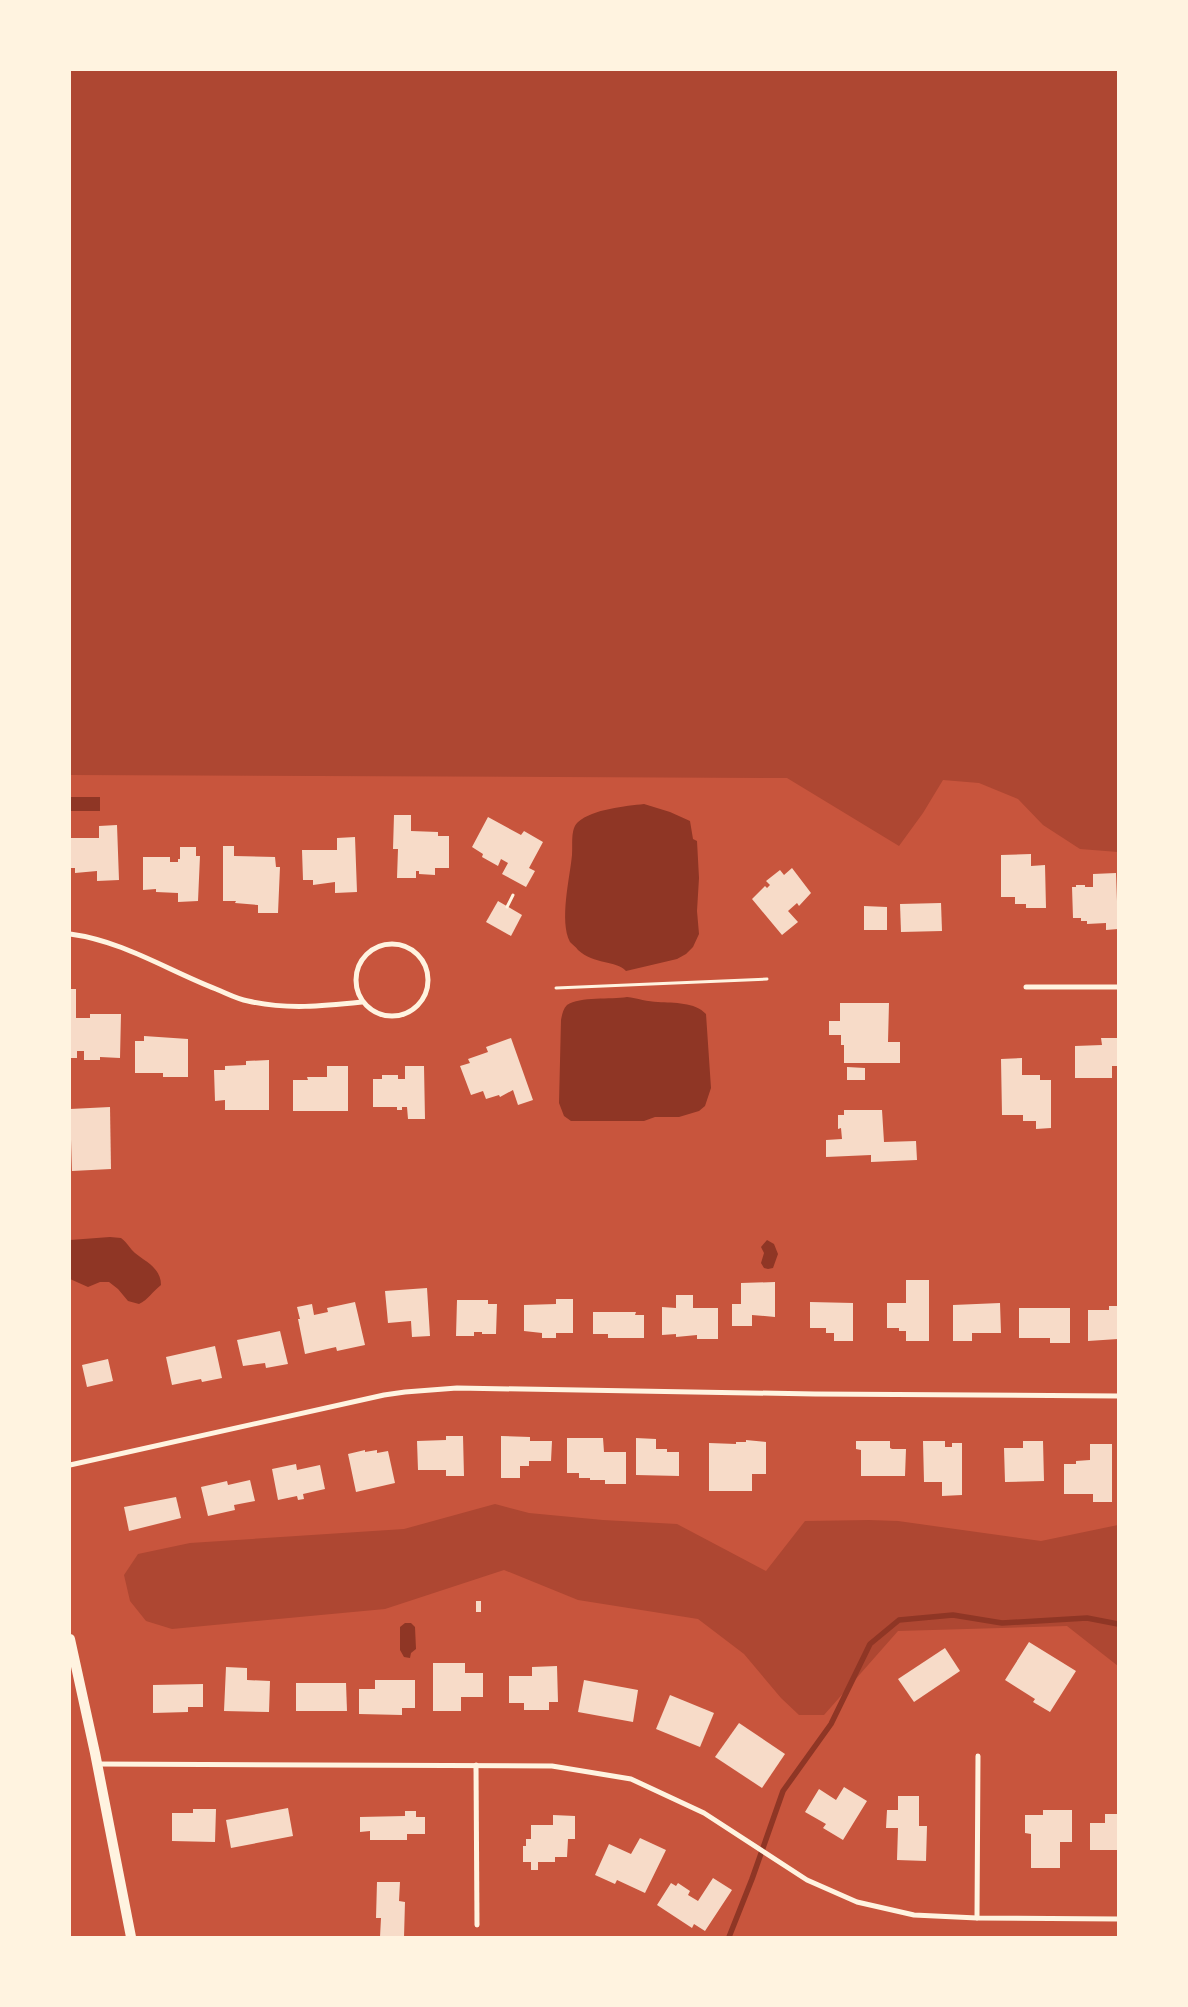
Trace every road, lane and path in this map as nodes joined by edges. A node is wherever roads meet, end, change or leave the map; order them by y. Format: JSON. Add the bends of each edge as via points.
{"nodes":[{"id":1,"x":513,"y":895,"type":"dead end"},
{"id":2,"x":507,"y":907,"type":"dead end"},
{"id":3,"x":70,"y":934,"type":"edge"},
{"id":4,"x":767,"y":979,"type":"dead end"},
{"id":5,"x":1026,"y":987,"type":"dead end"},
{"id":6,"x":556,"y":988,"type":"dead end"},
{"id":7,"x":1118,"y":988,"type":"edge"},
{"id":8,"x":362,"y":1002,"type":"junction"},
{"id":9,"x":1118,"y":1396,"type":"edge"},
{"id":10,"x":70,"y":1465,"type":"edge"},
{"id":11,"x":70,"y":1639,"type":"edge"},
{"id":12,"x":978,"y":1756,"type":"dead end"},
{"id":13,"x":97,"y":1764,"type":"junction"},
{"id":14,"x":476,"y":1765,"type":"junction"},
{"id":15,"x":977,"y":1918,"type":"junction"},
{"id":16,"x":1118,"y":1919,"type":"edge"},
{"id":17,"x":477,"y":1926,"type":"dead end"},
{"id":18,"x":131,"y":1937,"type":"edge"}],
"edges":[{"from":1,"to":2,"type":"path"},
{"from":3,"to":8,"type":"street","via":[[141,954],[186,978],[248,1002],[306,1008]]},
{"from":4,"to":6,"type":"path"},
{"from":5,"to":7,"type":"street"},
{"from":8,"to":8,"type":"street","via":[[355,982],[356,972],[366,954],[379,946],[394,943],[405,946],[421,958],[428,988],[417,1006],[409,1012],[399,1016],[379,1014]]},
{"from":9,"to":10,"type":"street","via":[[457,1388],[384,1395]]},
{"from":11,"to":13,"type":"main road"},
{"from":12,"to":15,"type":"street"},
{"from":13,"to":14,"type":"street"},
{"from":13,"to":18,"type":"main road"},
{"from":14,"to":15,"type":"street","via":[[552,1766],[631,1779],[704,1814],[807,1880],[857,1902],[914,1915]]},
{"from":14,"to":17,"type":"street"},
{"from":15,"to":16,"type":"street"}]}
